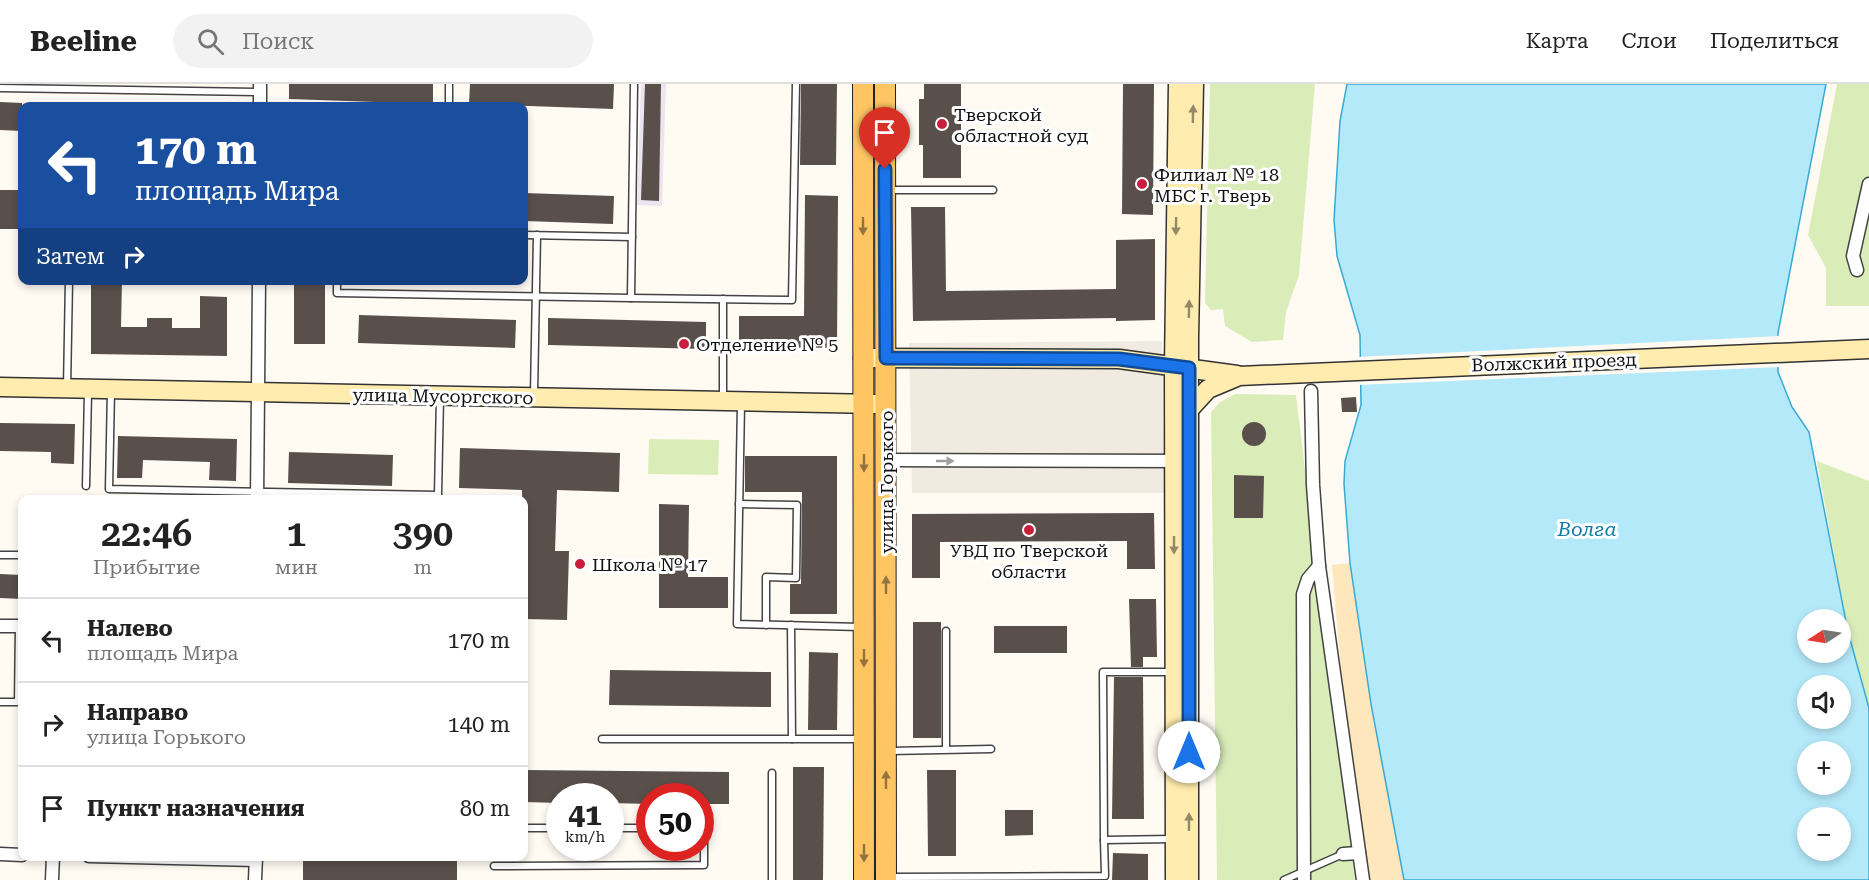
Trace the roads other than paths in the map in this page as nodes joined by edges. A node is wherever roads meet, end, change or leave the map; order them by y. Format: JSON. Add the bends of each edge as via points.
{"nodes":[{"id":1,"x":449,"y":84,"type":"edge"},
{"id":2,"x":634,"y":84,"type":"edge"},
{"id":3,"x":796,"y":84,"type":"edge"},
{"id":4,"x":862,"y":84,"type":"edge"},
{"id":5,"x":885,"y":84,"type":"edge"},
{"id":6,"x":1178,"y":84,"type":"edge"},
{"id":7,"x":1194,"y":84,"type":"edge"},
{"id":8,"x":0,"y":88,"type":"edge"},
{"id":9,"x":190,"y":88,"type":"edge"},
{"id":10,"x":260,"y":88,"type":"edge"},
{"id":11,"x":449,"y":102,"type":"edge"},
{"id":12,"x":1869,"y":184,"type":"edge"},
{"id":13,"x":885,"y":190,"type":"junction"},
{"id":14,"x":993,"y":190,"type":"dead end"},
{"id":15,"x":528,"y":235,"type":"edge"},
{"id":16,"x":537,"y":235,"type":"junction"},
{"id":17,"x":632,"y":237,"type":"junction"},
{"id":18,"x":1857,"y":270,"type":"dead end"},
{"id":19,"x":69,"y":285,"type":"edge"},
{"id":20,"x":259,"y":285,"type":"edge"},
{"id":21,"x":337,"y":285,"type":"edge"},
{"id":22,"x":536,"y":296,"type":"junction"},
{"id":23,"x":631,"y":298,"type":"junction"},
{"id":24,"x":723,"y":299,"type":"junction"},
{"id":25,"x":1189,"y":337,"type":"junction"},
{"id":26,"x":1869,"y":349,"type":"edge"},
{"id":27,"x":863,"y":358,"type":"junction"},
{"id":28,"x":886,"y":358,"type":"junction"},
{"id":29,"x":1181,"y":367,"type":"junction"},
{"id":30,"x":1239,"y":376,"type":"junction"},
{"id":31,"x":0,"y":387,"type":"edge"},
{"id":32,"x":67,"y":388,"type":"junction"},
{"id":33,"x":88,"y":389,"type":"junction"},
{"id":34,"x":111,"y":389,"type":"junction"},
{"id":35,"x":1311,"y":391,"type":"dead end"},
{"id":36,"x":258,"y":392,"type":"junction"},
{"id":37,"x":440,"y":396,"type":"junction"},
{"id":38,"x":534,"y":398,"type":"junction"},
{"id":39,"x":732,"y":401,"type":"junction"},
{"id":40,"x":863,"y":404,"type":"junction"},
{"id":41,"x":886,"y":405,"type":"junction"},
{"id":42,"x":1188,"y":410,"type":"junction"},
{"id":43,"x":1174,"y":441,"type":"junction"},
{"id":44,"x":886,"y":460,"type":"junction"},
{"id":45,"x":1181,"y":461,"type":"junction"},
{"id":46,"x":86,"y":486,"type":"dead end"},
{"id":47,"x":237,"y":495,"type":"edge"},
{"id":48,"x":258,"y":495,"type":"edge"},
{"id":49,"x":438,"y":495,"type":"edge"},
{"id":50,"x":739,"y":504,"type":"junction"},
{"id":51,"x":0,"y":555,"type":"edge"},
{"id":52,"x":18,"y":555,"type":"edge"},
{"id":53,"x":1319,"y":566,"type":"junction"},
{"id":54,"x":766,"y":625,"type":"junction"},
{"id":55,"x":791,"y":625,"type":"junction"},
{"id":56,"x":0,"y":626,"type":"edge"},
{"id":57,"x":18,"y":626,"type":"edge"},
{"id":58,"x":864,"y":627,"type":"junction"},
{"id":59,"x":946,"y":631,"type":"dead end"},
{"id":60,"x":1174,"y":672,"type":"junction"},
{"id":61,"x":0,"y":702,"type":"edge"},
{"id":62,"x":18,"y":702,"type":"edge"},
{"id":63,"x":602,"y":739,"type":"dead end"},
{"id":64,"x":792,"y":739,"type":"junction"},
{"id":65,"x":864,"y":739,"type":"junction"},
{"id":66,"x":946,"y":749,"type":"junction"},
{"id":67,"x":991,"y":749,"type":"dead end"},
{"id":68,"x":886,"y":751,"type":"junction"},
{"id":69,"x":772,"y":773,"type":"dead end"},
{"id":70,"x":528,"y":828,"type":"edge"},
{"id":71,"x":546,"y":828,"type":"edge"},
{"id":72,"x":1175,"y":839,"type":"junction"},
{"id":73,"x":1104,"y":840,"type":"junction"},
{"id":74,"x":1359,"y":853,"type":"junction"},
{"id":75,"x":0,"y":854,"type":"edge"},
{"id":76,"x":1343,"y":854,"type":"joint"},
{"id":77,"x":18,"y":855,"type":"edge"},
{"id":78,"x":53,"y":861,"type":"edge"},
{"id":79,"x":256,"y":861,"type":"edge"},
{"id":80,"x":704,"y":861,"type":"edge"},
{"id":81,"x":494,"y":866,"type":"dead end"},
{"id":82,"x":1304,"y":875,"type":"edge"},
{"id":83,"x":886,"y":878,"type":"edge"},
{"id":84,"x":1033,"y":878,"type":"edge"},
{"id":85,"x":52,"y":880,"type":"edge"},
{"id":86,"x":255,"y":880,"type":"edge"},
{"id":87,"x":772,"y":880,"type":"edge"},
{"id":88,"x":864,"y":880,"type":"edge"},
{"id":89,"x":1175,"y":880,"type":"edge"},
{"id":90,"x":1189,"y":880,"type":"edge"},
{"id":91,"x":1284,"y":880,"type":"edge"},
{"id":92,"x":1363,"y":880,"type":"edge"}],
"edges":[{"from":1,"to":11,"type":"lane"},
{"from":2,"to":17,"type":"lane"},
{"from":3,"to":24,"type":"lane","via":[[792,300]]},
{"from":4,"to":27,"type":"main road","name":"улица Горького","one_way":true},
{"from":5,"to":13,"type":"main road","name":"улица Горького"},
{"from":6,"to":29,"type":"main road","one_way":true},
{"from":25,"to":7,"type":"main road","one_way":true},
{"from":8,"to":9,"type":"lane"},
{"from":9,"to":10,"type":"lane"},
{"from":12,"to":18,"type":"street","via":[[1853,256]]},
{"from":13,"to":14,"type":"lane"},
{"from":13,"to":28,"type":"main road","name":"улица Горького"},
{"from":15,"to":16,"type":"lane"},
{"from":16,"to":17,"type":"lane"},
{"from":16,"to":22,"type":"lane"},
{"from":17,"to":23,"type":"lane"},
{"from":19,"to":32,"type":"lane"},
{"from":20,"to":36,"type":"street"},
{"from":21,"to":22,"type":"lane","via":[[337,293]]},
{"from":22,"to":23,"type":"lane"},
{"from":22,"to":38,"type":"lane"},
{"from":23,"to":24,"type":"lane"},
{"from":24,"to":39,"type":"lane"},
{"from":25,"to":29,"type":"main road"},
{"from":25,"to":30,"type":"main road","name":"Волжский проезд","via":[[1209,361]]},
{"from":26,"to":30,"type":"main road","name":"Волжский проезд"},
{"from":27,"to":28,"type":"main road","name":"Волжский проезд"},
{"from":27,"to":40,"type":"main road","name":"улица Горького"},
{"from":28,"to":29,"type":"main road","name":"Волжский проезд","via":[[1119,359]]},
{"from":28,"to":41,"type":"main road","name":"улица Горького"},
{"from":29,"to":30,"type":"main road","name":"Волжский проезд"},
{"from":29,"to":42,"type":"main road"},
{"from":29,"to":43,"type":"main road"},
{"from":30,"to":42,"type":"main road","name":"Волжский проезд","via":[[1208,388]]},
{"from":31,"to":32,"type":"main road","name":"улица Мусоргского"},
{"from":32,"to":33,"type":"main road","name":"улица Мусоргского"},
{"from":33,"to":34,"type":"main road","name":"улица Мусоргского"},
{"from":33,"to":46,"type":"lane"},
{"from":34,"to":36,"type":"main road","name":"улица Мусоргского"},
{"from":34,"to":47,"type":"lane","via":[[109,489]]},
{"from":35,"to":53,"type":"street"},
{"from":36,"to":37,"type":"main road","name":"улица Мусоргского"},
{"from":36,"to":48,"type":"street"},
{"from":37,"to":38,"type":"main road","name":"улица Мусоргского"},
{"from":37,"to":49,"type":"lane"},
{"from":38,"to":39,"type":"main road","name":"улица Мусоргского"},
{"from":39,"to":40,"type":"main road","name":"улица Мусоргского"},
{"from":39,"to":50,"type":"lane"},
{"from":40,"to":41,"type":"main road","name":"улица Мусоргского"},
{"from":40,"to":58,"type":"main road","name":"улица Горького","one_way":true},
{"from":41,"to":44,"type":"main road","name":"улица Горького"},
{"from":42,"to":43,"type":"main road","name":"Волжский проезд"},
{"from":42,"to":45,"type":"main road"},
{"from":43,"to":45,"type":"main road"},
{"from":44,"to":45,"type":"street","one_way":true},
{"from":68,"to":44,"type":"main road","name":"улица Горького","one_way":true},
{"from":45,"to":60,"type":"main road","one_way":true},
{"from":90,"to":45,"type":"main road","one_way":true},
{"from":50,"to":54,"type":"lane","via":[[737,624]]},
{"from":50,"to":54,"type":"lane","via":[[797,505],[796,578],[766,577]]},
{"from":51,"to":52,"type":"lane"},
{"from":53,"to":74,"type":"street"},
{"from":53,"to":82,"type":"street","via":[[1308,579],[1303,594]]},
{"from":54,"to":55,"type":"lane"},
{"from":55,"to":58,"type":"lane"},
{"from":55,"to":64,"type":"lane"},
{"from":56,"to":57,"type":"street"},
{"from":58,"to":65,"type":"main road","name":"улица Горького","one_way":true},
{"from":59,"to":66,"type":"lane"},
{"from":60,"to":72,"type":"main road"},
{"from":60,"to":73,"type":"lane","via":[[1102,672]]},
{"from":61,"to":62,"type":"lane"},
{"from":63,"to":64,"type":"lane"},
{"from":64,"to":65,"type":"lane"},
{"from":65,"to":88,"type":"main road","name":"улица Горького","one_way":true},
{"from":66,"to":67,"type":"lane"},
{"from":66,"to":68,"type":"lane"},
{"from":83,"to":68,"type":"main road","name":"улица Горького","one_way":true},
{"from":69,"to":87,"type":"lane"},
{"from":70,"to":71,"type":"lane"},
{"from":72,"to":73,"type":"lane"},
{"from":72,"to":89,"type":"main road"},
{"from":73,"to":84,"type":"lane","via":[[1105,876]]},
{"from":74,"to":76,"type":"street"},
{"from":74,"to":92,"type":"street"},
{"from":75,"to":77,"type":"street"},
{"from":76,"to":82,"type":"lane"},
{"from":78,"to":85,"type":"street"},
{"from":79,"to":86,"type":"street"},
{"from":80,"to":81,"type":"lane","via":[[704,865]]},
{"from":82,"to":91,"type":"lane"},
{"from":83,"to":84,"type":"lane"}]}
